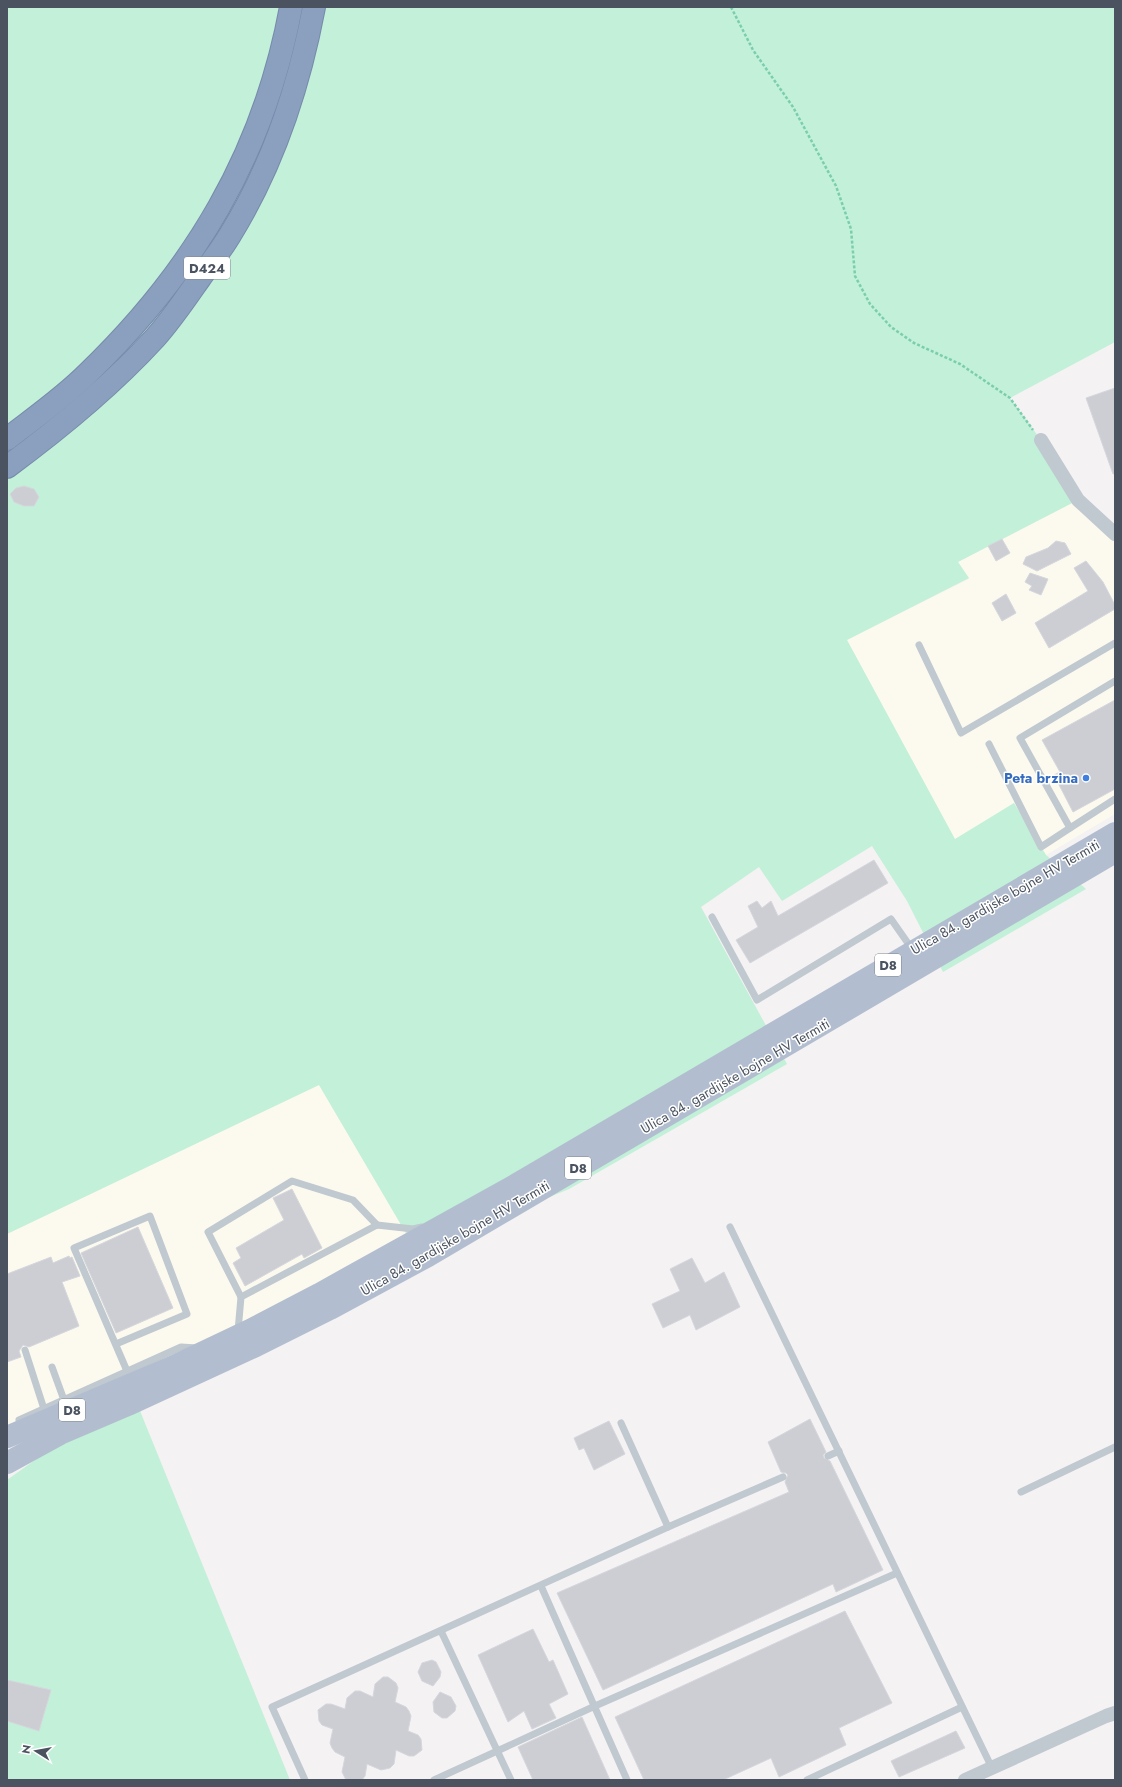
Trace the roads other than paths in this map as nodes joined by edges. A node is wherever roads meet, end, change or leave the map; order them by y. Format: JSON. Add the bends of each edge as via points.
{"nodes":[{"id":1,"x":291,"y":7,"type":"edge"},
{"id":2,"x":314,"y":7,"type":"edge"},
{"id":3,"x":7,"y":439,"type":"edge"},
{"id":4,"x":1041,"y":440,"type":"road end"},
{"id":5,"x":7,"y":467,"type":"edge"},
{"id":6,"x":1115,"y":534,"type":"edge"},
{"id":7,"x":1115,"y":643,"type":"edge"},
{"id":8,"x":918,"y":645,"type":"dead end"},
{"id":9,"x":1115,"y":681,"type":"edge"},
{"id":10,"x":989,"y":744,"type":"dead end"},
{"id":11,"x":1115,"y":799,"type":"edge"},
{"id":12,"x":1070,"y":828,"type":"junction"},
{"id":13,"x":1115,"y":833,"type":"edge"},
{"id":14,"x":1115,"y":852,"type":"edge"},
{"id":15,"x":712,"y":917,"type":"dead end"},
{"id":16,"x":913,"y":951,"type":"junction"},
{"id":17,"x":542,"y":1169,"type":"junction"},
{"id":18,"x":442,"y":1216,"type":"dead end"},
{"id":19,"x":430,"y":1223,"type":"dead end"},
{"id":20,"x":377,"y":1225,"type":"junction"},
{"id":21,"x":730,"y":1227,"type":"dead end"},
{"id":22,"x":241,"y":1297,"type":"junction"},
{"id":23,"x":238,"y":1336,"type":"junction"},
{"id":24,"x":116,"y":1344,"type":"junction"},
{"id":25,"x":211,"y":1349,"type":"junction"},
{"id":26,"x":25,"y":1350,"type":"dead end"},
{"id":27,"x":52,"y":1367,"type":"dead end"},
{"id":28,"x":127,"y":1371,"type":"junction"},
{"id":29,"x":64,"y":1400,"type":"junction"},
{"id":30,"x":44,"y":1409,"type":"junction"},
{"id":31,"x":621,"y":1423,"type":"dead end"},
{"id":32,"x":10,"y":1430,"type":"edge"},
{"id":33,"x":1115,"y":1447,"type":"edge"},
{"id":34,"x":839,"y":1451,"type":"junction"},
{"id":35,"x":828,"y":1456,"type":"dead end"},
{"id":36,"x":7,"y":1462,"type":"edge"},
{"id":37,"x":783,"y":1477,"type":"dead end"},
{"id":38,"x":1021,"y":1492,"type":"dead end"},
{"id":39,"x":668,"y":1527,"type":"junction"},
{"id":40,"x":897,"y":1573,"type":"junction"},
{"id":41,"x":541,"y":1586,"type":"junction"},
{"id":42,"x":441,"y":1631,"type":"junction"},
{"id":43,"x":595,"y":1706,"type":"junction"},
{"id":44,"x":962,"y":1707,"type":"junction"},
{"id":45,"x":1115,"y":1713,"type":"edge"},
{"id":46,"x":498,"y":1751,"type":"junction"},
{"id":47,"x":992,"y":1768,"type":"junction"},
{"id":48,"x":305,"y":1780,"type":"edge"},
{"id":49,"x":434,"y":1780,"type":"edge"},
{"id":50,"x":511,"y":1780,"type":"edge"},
{"id":51,"x":627,"y":1780,"type":"edge"},
{"id":52,"x":807,"y":1780,"type":"edge"},
{"id":53,"x":965,"y":1780,"type":"edge"}],
"edges":[{"from":1,"to":3,"type":"highway","number":"D424","via":[[274,81],[258,127],[239,169],[203,235],[170,283],[140,320],[86,376]]},
{"from":2,"to":5,"type":"highway","number":"D424","via":[[306,50],[272,150],[230,235],[183,303],[155,337],[108,386]]},
{"from":4,"to":6,"type":"street","via":[[1078,500]]},
{"from":7,"to":8,"type":"lane","via":[[961,733]]},
{"from":9,"to":12,"type":"lane","via":[[1020,738]]},
{"from":10,"to":12,"type":"lane","via":[[1041,847]]},
{"from":11,"to":12,"type":"lane"},
{"from":13,"to":16,"type":"main road","name":"Ulica 84. gardijske bojne HV Termiti","number":"D8"},
{"from":14,"to":36,"type":"main road","name":"Ulica 84. gardijske bojne HV Termiti","number":"D8","via":[[428,1256],[256,1346],[60,1434]]},
{"from":15,"to":16,"type":"lane","via":[[757,1000],[891,919]]},
{"from":16,"to":17,"type":"main road","name":"Ulica 84. gardijske bojne HV Termiti","number":"D8"},
{"from":17,"to":18,"type":"lane","via":[[510,1180]]},
{"from":17,"to":23,"type":"main road","name":"Ulica 84. gardijske bojne HV Termiti","number":"D8","via":[[388,1256]]},
{"from":19,"to":20,"type":"lane","via":[[413,1229]]},
{"from":20,"to":22,"type":"lane"},
{"from":20,"to":22,"type":"lane","via":[[353,1200],[292,1181],[208,1232]]},
{"from":21,"to":34,"type":"lane"},
{"from":22,"to":23,"type":"lane"},
{"from":23,"to":25,"type":"main road","name":"Ulica 84. gardijske bojne HV Termiti","number":"D8"},
{"from":24,"to":24,"type":"lane","via":[[74,1248],[150,1216],[187,1314]]},
{"from":24,"to":28,"type":"lane"},
{"from":25,"to":28,"type":"lane","via":[[181,1347]]},
{"from":25,"to":32,"type":"main road","name":"Ulica 84. gardijske bojne HV Termiti","number":"D8","via":[[131,1385]]},
{"from":26,"to":30,"type":"lane"},
{"from":27,"to":29,"type":"lane"},
{"from":28,"to":29,"type":"lane"},
{"from":29,"to":30,"type":"lane"},
{"from":30,"to":32,"type":"lane"},
{"from":31,"to":39,"type":"lane"},
{"from":33,"to":38,"type":"lane"},
{"from":34,"to":35,"type":"lane"},
{"from":34,"to":40,"type":"lane"},
{"from":37,"to":39,"type":"lane"},
{"from":39,"to":41,"type":"lane"},
{"from":40,"to":43,"type":"lane"},
{"from":40,"to":44,"type":"lane"},
{"from":41,"to":42,"type":"lane"},
{"from":41,"to":43,"type":"lane"},
{"from":42,"to":46,"type":"lane"},
{"from":42,"to":48,"type":"lane","via":[[272,1707]]},
{"from":43,"to":46,"type":"lane"},
{"from":43,"to":51,"type":"lane"},
{"from":44,"to":47,"type":"lane"},
{"from":44,"to":52,"type":"lane"},
{"from":45,"to":47,"type":"street"},
{"from":46,"to":49,"type":"lane"},
{"from":46,"to":50,"type":"lane"},
{"from":47,"to":53,"type":"street"}]}
